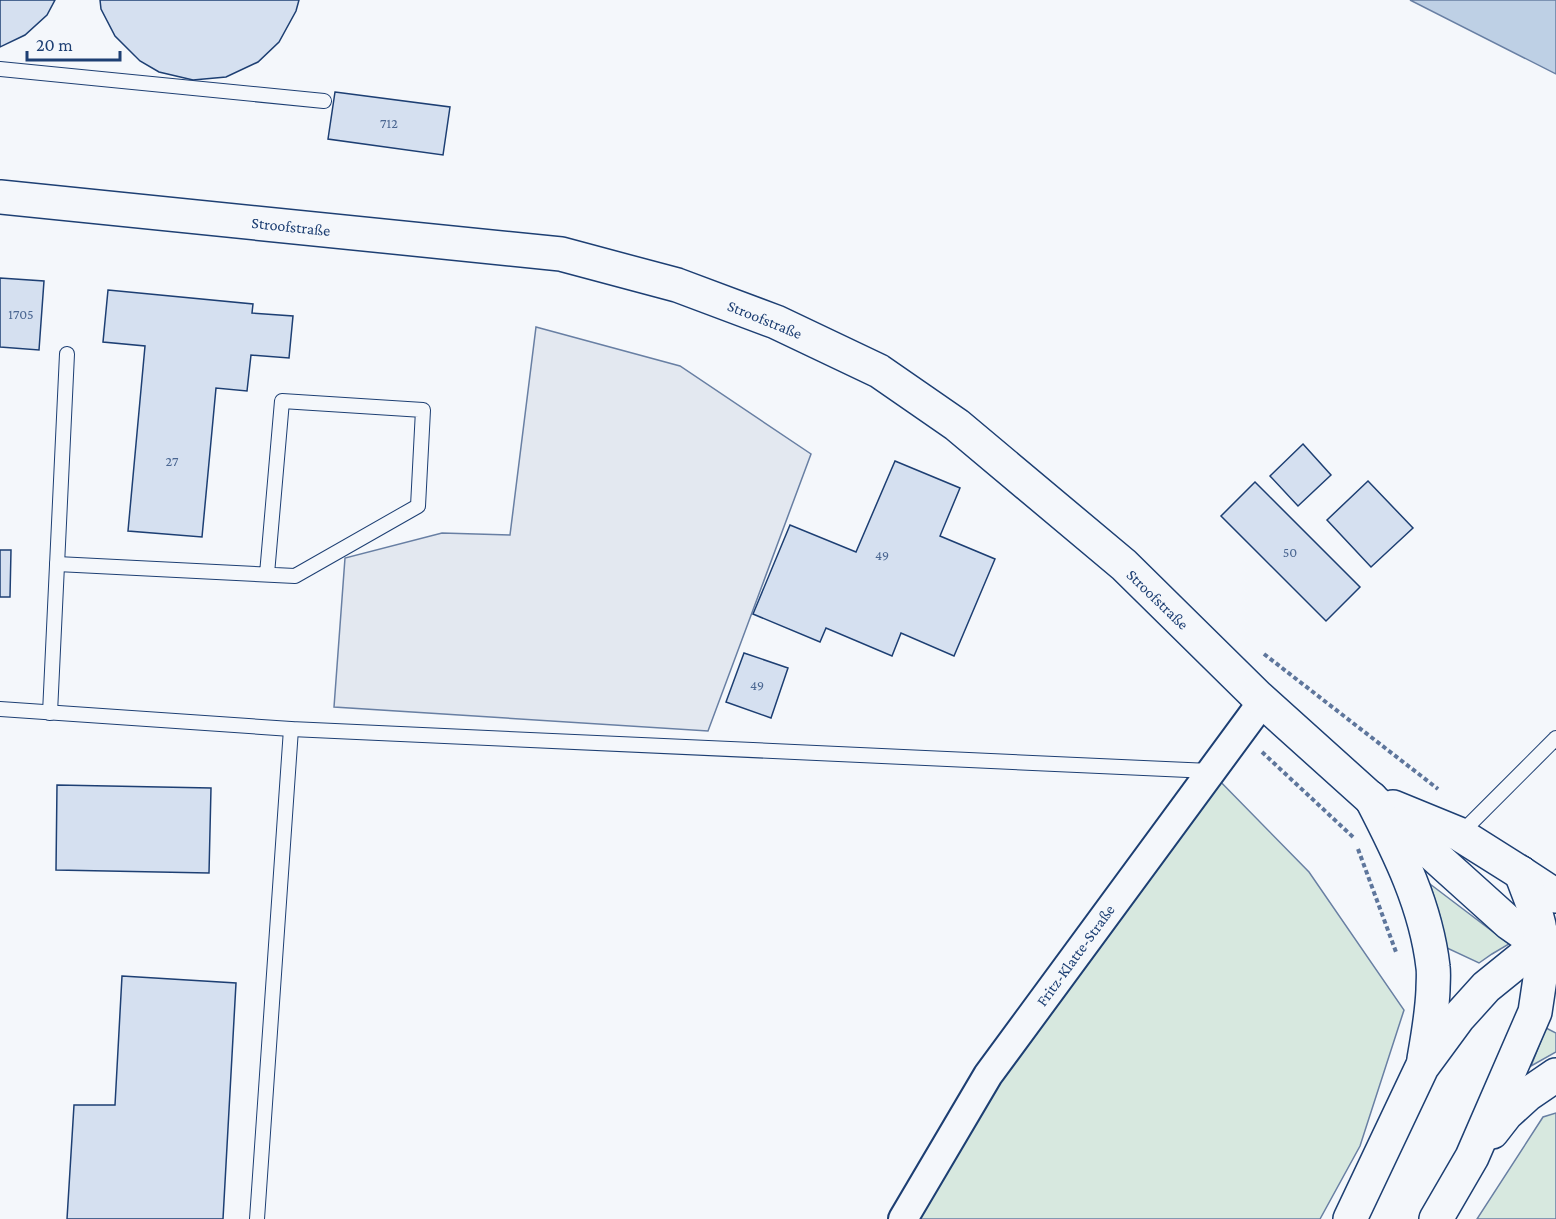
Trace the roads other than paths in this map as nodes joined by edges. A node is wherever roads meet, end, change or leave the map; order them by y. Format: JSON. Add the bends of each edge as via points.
{"nodes":[{"id":1,"x":0,"y":69,"type":"edge"},
{"id":2,"x":324,"y":101,"type":"dead end"},
{"id":3,"x":0,"y":197,"type":"edge"},
{"id":4,"x":67,"y":354,"type":"dead end"},
{"id":5,"x":57,"y":564,"type":"junction"},
{"id":6,"x":267,"y":574,"type":"junction"},
{"id":7,"x":1263,"y":701,"type":"junction"},
{"id":8,"x":0,"y":709,"type":"edge"},
{"id":9,"x":50,"y":712,"type":"junction"},
{"id":10,"x":291,"y":729,"type":"junction"},
{"id":11,"x":1556,"y":738,"type":"edge"},
{"id":12,"x":1210,"y":771,"type":"junction"},
{"id":13,"x":1371,"y":798,"type":"junction"},
{"id":14,"x":1467,"y":826,"type":"junction"},
{"id":15,"x":1521,"y":873,"type":"junction"},
{"id":16,"x":1556,"y":896,"type":"edge"},
{"id":17,"x":1551,"y":947,"type":"edge"},
{"id":18,"x":1422,"y":1067,"type":"junction"},
{"id":19,"x":1556,"y":1075,"type":"edge"},
{"id":20,"x":1472,"y":1156,"type":"junction"},
{"id":21,"x":257,"y":1219,"type":"edge"},
{"id":22,"x":903,"y":1219,"type":"edge"},
{"id":23,"x":1350,"y":1219,"type":"edge"},
{"id":24,"x":1436,"y":1219,"type":"edge"}],
"edges":[{"from":1,"to":2,"type":"lane"},
{"from":3,"to":7,"type":"main road","name":"Stroofstraße","via":[[561,254],[677,285],[776,322],[879,371],[957,425],[1124,565]]},
{"from":4,"to":5,"type":"lane"},
{"from":5,"to":6,"type":"lane"},
{"from":5,"to":9,"type":"lane"},
{"from":6,"to":6,"type":"lane","via":[[295,576],[418,506],[423,410],[282,401]]},
{"from":7,"to":12,"type":"street","name":"Fritz-Klatte-Straße"},
{"from":7,"to":13,"type":"main road","name":"Stroofstraße"},
{"from":8,"to":9,"type":"lane"},
{"from":9,"to":10,"type":"lane"},
{"from":10,"to":12,"type":"lane"},
{"from":10,"to":21,"type":"lane"},
{"from":11,"to":14,"type":"lane"},
{"from":12,"to":22,"type":"street","name":"Fritz-Klatte-Straße","via":[[988,1075]]},
{"from":13,"to":14,"type":"main road","name":"Stroofstraße"},
{"from":13,"to":17,"type":"main road","name":"Stroofstraße","via":[[1509,923]]},
{"from":13,"to":18,"type":"main road","via":[[1415,891],[1434,969],[1432,1016]]},
{"from":14,"to":15,"type":"main road","name":"Stroofstraße"},
{"from":15,"to":16,"type":"main road","name":"Stroofstraße"},
{"from":15,"to":17,"type":"main road"},
{"from":17,"to":18,"type":"main road","via":[[1528,953],[1486,987]]},
{"from":17,"to":20,"type":"main road","via":[[1541,972],[1535,1012]]},
{"from":18,"to":23,"type":"main road"},
{"from":19,"to":20,"type":"main road","via":[[1506,1113]]},
{"from":20,"to":24,"type":"main road"}]}
